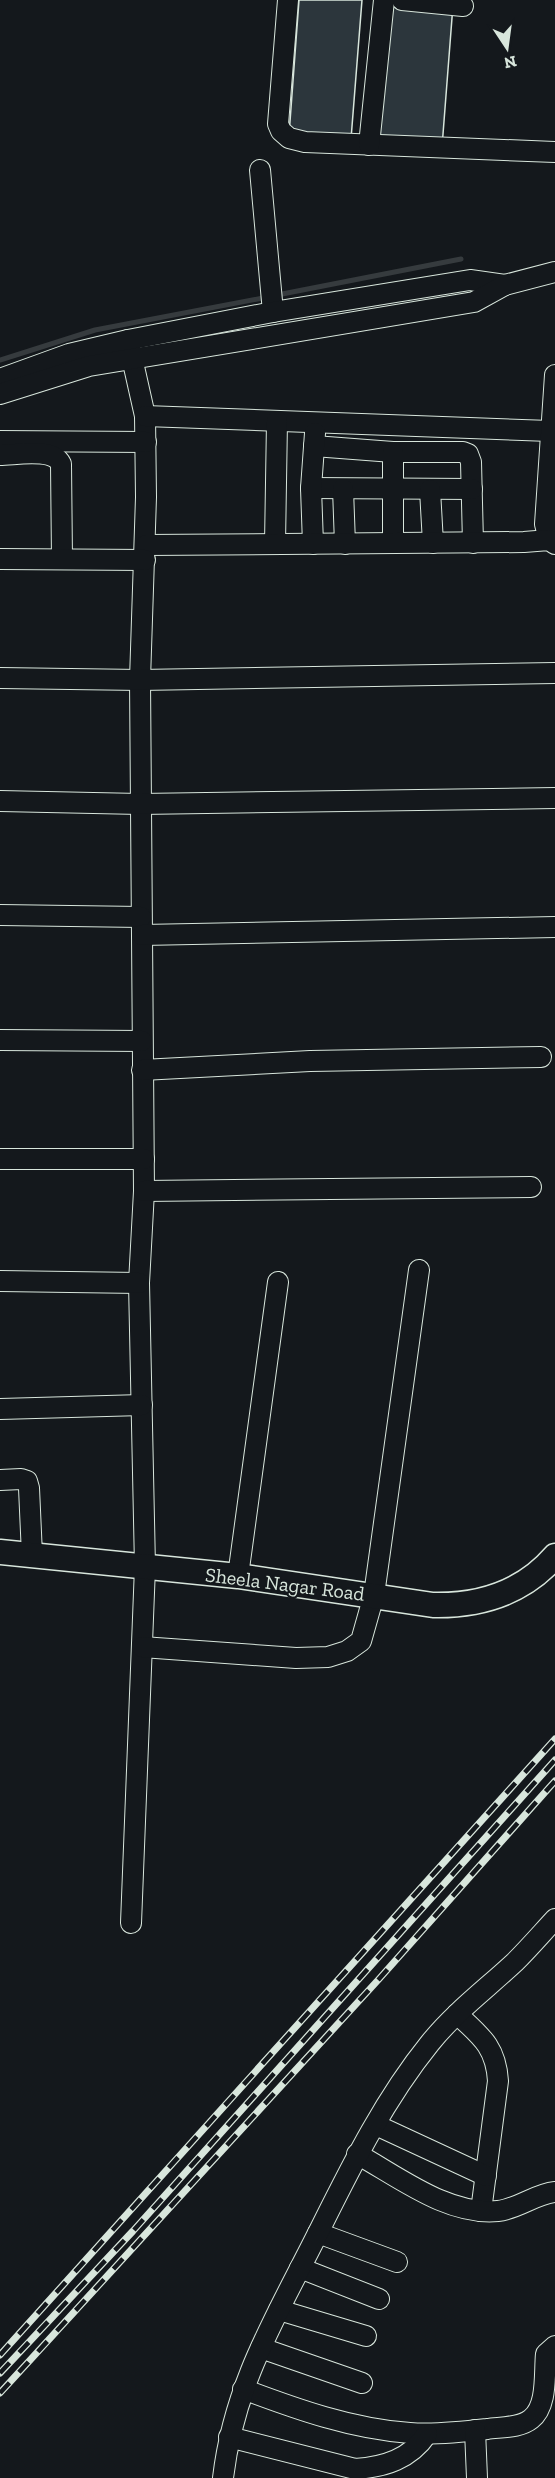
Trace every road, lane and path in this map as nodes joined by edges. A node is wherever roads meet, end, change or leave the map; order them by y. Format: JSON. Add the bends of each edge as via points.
{"nodes":[{"id":1,"x":288,"y":0,"type":"edge"},
{"id":2,"x":384,"y":0,"type":"edge"},
{"id":3,"x":402,"y":0,"type":"edge"},
{"id":4,"x":463,"y":6,"type":"dead end"},
{"id":5,"x":369,"y":145,"type":"junction"},
{"id":6,"x":555,"y":152,"type":"edge"},
{"id":7,"x":260,"y":170,"type":"dead end"},
{"id":8,"x":555,"y":272,"type":"edge"},
{"id":9,"x":505,"y":285,"type":"junction"},
{"id":10,"x":272,"y":300,"type":"junction"},
{"id":11,"x":128,"y":340,"type":"junction"},
{"id":12,"x":132,"y":360,"type":"junction"},
{"id":13,"x":555,"y":375,"type":"edge"},
{"id":14,"x":0,"y":378,"type":"edge"},
{"id":15,"x":0,"y":394,"type":"edge"},
{"id":16,"x":145,"y":416,"type":"junction"},
{"id":17,"x":277,"y":421,"type":"junction"},
{"id":18,"x":315,"y":421,"type":"junction"},
{"id":19,"x":550,"y":431,"type":"junction"},
{"id":20,"x":0,"y":441,"type":"edge"},
{"id":21,"x":146,"y":442,"type":"junction"},
{"id":22,"x":314,"y":446,"type":"junction"},
{"id":23,"x":393,"y":452,"type":"junction"},
{"id":24,"x":0,"y":455,"type":"edge"},
{"id":25,"x":312,"y":488,"type":"junction"},
{"id":26,"x":343,"y":489,"type":"junction"},
{"id":27,"x":392,"y":489,"type":"junction"},
{"id":28,"x":430,"y":489,"type":"junction"},
{"id":29,"x":471,"y":489,"type":"junction"},
{"id":30,"x":552,"y":542,"type":"edge"},
{"id":31,"x":393,"y":543,"type":"junction"},
{"id":32,"x":433,"y":543,"type":"junction"},
{"id":33,"x":473,"y":543,"type":"junction"},
{"id":34,"x":275,"y":544,"type":"junction"},
{"id":35,"x":313,"y":544,"type":"junction"},
{"id":36,"x":345,"y":544,"type":"junction"},
{"id":37,"x":146,"y":553,"type":"junction"},
{"id":38,"x":0,"y":559,"type":"edge"},
{"id":39,"x":62,"y":559,"type":"junction"},
{"id":40,"x":555,"y":673,"type":"edge"},
{"id":41,"x":0,"y":678,"type":"edge"},
{"id":42,"x":140,"y":680,"type":"junction"},
{"id":43,"x":555,"y":798,"type":"edge"},
{"id":44,"x":0,"y":801,"type":"edge"},
{"id":45,"x":140,"y":804,"type":"junction"},
{"id":46,"x":0,"y":915,"type":"edge"},
{"id":47,"x":142,"y":926,"type":"junction"},
{"id":48,"x":555,"y":927,"type":"edge"},
{"id":49,"x":0,"y":1040,"type":"edge"},
{"id":50,"x":142,"y":1041,"type":"junction"},
{"id":51,"x":541,"y":1058,"type":"dead end"},
{"id":52,"x":142,"y":1070,"type":"junction"},
{"id":53,"x":0,"y":1159,"type":"edge"},
{"id":54,"x":144,"y":1159,"type":"junction"},
{"id":55,"x":531,"y":1187,"type":"dead end"},
{"id":56,"x":144,"y":1191,"type":"junction"},
{"id":57,"x":419,"y":1270,"type":"dead end"},
{"id":58,"x":0,"y":1281,"type":"edge"},
{"id":59,"x":278,"y":1282,"type":"dead end"},
{"id":60,"x":139,"y":1283,"type":"junction"},
{"id":61,"x":142,"y":1405,"type":"junction"},
{"id":62,"x":0,"y":1408,"type":"edge"},
{"id":63,"x":0,"y":1480,"type":"edge"},
{"id":64,"x":0,"y":1552,"type":"edge"},
{"id":65,"x":33,"y":1556,"type":"junction"},
{"id":66,"x":555,"y":1557,"type":"edge"},
{"id":67,"x":145,"y":1567,"type":"junction"},
{"id":68,"x":238,"y":1576,"type":"junction"},
{"id":69,"x":374,"y":1595,"type":"junction"},
{"id":70,"x":142,"y":1647,"type":"junction"},
{"id":71,"x":555,"y":1919,"type":"edge"},
{"id":72,"x":130,"y":1923,"type":"dead end"},
{"id":73,"x":457,"y":2014,"type":"junction"},
{"id":74,"x":376,"y":2125,"type":"junction"},
{"id":75,"x":357,"y":2154,"type":"junction"},
{"id":76,"x":486,"y":2175,"type":"junction"},
{"id":77,"x":555,"y":2192,"type":"edge"},
{"id":78,"x":481,"y":2211,"type":"junction"},
{"id":79,"x":318,"y":2233,"type":"junction"},
{"id":80,"x":397,"y":2262,"type":"dead end"},
{"id":81,"x":300,"y":2268,"type":"junction"},
{"id":82,"x":379,"y":2299,"type":"dead end"},
{"id":83,"x":279,"y":2310,"type":"junction"},
{"id":84,"x":366,"y":2336,"type":"dead end"},
{"id":85,"x":555,"y":2346,"type":"edge"},
{"id":86,"x":261,"y":2348,"type":"junction"},
{"id":87,"x":362,"y":2383,"type":"dead end"},
{"id":88,"x":243,"y":2388,"type":"junction"},
{"id":89,"x":475,"y":2430,"type":"junction"},
{"id":90,"x":427,"y":2434,"type":"junction"},
{"id":91,"x":229,"y":2437,"type":"junction"},
{"id":92,"x":223,"y":2478,"type":"edge"},
{"id":93,"x":477,"y":2478,"type":"edge"}],
"edges":[{"from":1,"to":5,"type":"street","via":[[278,124],[281,131],[289,138],[305,142]]},
{"from":2,"to":5,"type":"street"},
{"from":3,"to":4,"type":"street"},
{"from":5,"to":6,"type":"street"},
{"from":7,"to":10,"type":"street"},
{"from":8,"to":9,"type":"street"},
{"from":9,"to":10,"type":"street","via":[[470,280]]},
{"from":9,"to":12,"type":"street","via":[[474,302]]},
{"from":10,"to":11,"type":"street"},
{"from":11,"to":12,"type":"street"},
{"from":11,"to":14,"type":"street","via":[[69,354]]},
{"from":12,"to":15,"type":"street","via":[[71,370]]},
{"from":12,"to":16,"type":"street"},
{"from":13,"to":19,"type":"street"},
{"from":16,"to":17,"type":"street"},
{"from":16,"to":21,"type":"street"},
{"from":17,"to":18,"type":"street"},
{"from":17,"to":34,"type":"street"},
{"from":18,"to":19,"type":"street"},
{"from":18,"to":22,"type":"street"},
{"from":19,"to":30,"type":"street","via":[[545,524]]},
{"from":20,"to":21,"type":"street"},
{"from":21,"to":37,"type":"street"},
{"from":22,"to":23,"type":"street"},
{"from":22,"to":25,"type":"street"},
{"from":23,"to":27,"type":"street"},
{"from":23,"to":29,"type":"street","via":[[468,454]]},
{"from":24,"to":39,"type":"street","via":[[41,454],[54,456],[61,464]]},
{"from":25,"to":26,"type":"street"},
{"from":25,"to":35,"type":"street"},
{"from":26,"to":27,"type":"street"},
{"from":26,"to":36,"type":"street"},
{"from":27,"to":28,"type":"street"},
{"from":27,"to":31,"type":"street"},
{"from":28,"to":29,"type":"street"},
{"from":28,"to":32,"type":"street"},
{"from":29,"to":33,"type":"street"},
{"from":30,"to":33,"type":"street"},
{"from":31,"to":32,"type":"street"},
{"from":31,"to":36,"type":"street"},
{"from":32,"to":33,"type":"street"},
{"from":34,"to":35,"type":"street"},
{"from":34,"to":37,"type":"street"},
{"from":35,"to":36,"type":"street"},
{"from":37,"to":39,"type":"street"},
{"from":37,"to":42,"type":"street"},
{"from":38,"to":39,"type":"street"},
{"from":40,"to":42,"type":"street"},
{"from":41,"to":42,"type":"street"},
{"from":42,"to":45,"type":"street"},
{"from":43,"to":45,"type":"street"},
{"from":44,"to":45,"type":"street"},
{"from":45,"to":47,"type":"street"},
{"from":46,"to":47,"type":"street"},
{"from":47,"to":48,"type":"street"},
{"from":47,"to":50,"type":"street"},
{"from":49,"to":50,"type":"street"},
{"from":50,"to":52,"type":"street"},
{"from":51,"to":52,"type":"street","via":[[310,1061]]},
{"from":52,"to":54,"type":"street"},
{"from":53,"to":54,"type":"street"},
{"from":54,"to":56,"type":"street"},
{"from":55,"to":56,"type":"street"},
{"from":56,"to":60,"type":"street"},
{"from":57,"to":69,"type":"street"},
{"from":58,"to":60,"type":"street"},
{"from":59,"to":68,"type":"street"},
{"from":60,"to":61,"type":"street"},
{"from":61,"to":62,"type":"street"},
{"from":61,"to":67,"type":"street"},
{"from":63,"to":65,"type":"street","via":[[27,1481]]},
{"from":64,"to":65,"type":"main road","name":"Sheela Nagar Road"},
{"from":65,"to":67,"type":"main road","name":"Sheela Nagar Road"},
{"from":66,"to":69,"type":"main road","name":"Sheela Nagar Road","via":[[530,1581],[496,1598],[442,1605]]},
{"from":67,"to":68,"type":"main road","name":"Sheela Nagar Road"},
{"from":67,"to":70,"type":"street"},
{"from":68,"to":69,"type":"main road","name":"Sheela Nagar Road"},
{"from":69,"to":70,"type":"street","via":[[361,1641],[328,1657]]},
{"from":70,"to":72,"type":"street"},
{"from":71,"to":73,"type":"street","via":[[516,1961]]},
{"from":73,"to":74,"type":"street","via":[[404,2077]]},
{"from":73,"to":76,"type":"street","via":[[483,2038],[497,2066]]},
{"from":74,"to":75,"type":"street"},
{"from":74,"to":76,"type":"street"},
{"from":75,"to":78,"type":"street","via":[[445,2203]]},
{"from":75,"to":79,"type":"street"},
{"from":76,"to":78,"type":"street"},
{"from":77,"to":78,"type":"street","via":[[516,2207]]},
{"from":79,"to":80,"type":"street"},
{"from":79,"to":81,"type":"street"},
{"from":81,"to":82,"type":"street"},
{"from":81,"to":83,"type":"street"},
{"from":83,"to":84,"type":"street"},
{"from":83,"to":86,"type":"street"},
{"from":85,"to":89,"type":"street","via":[[546,2354],[542,2401],[531,2420]]},
{"from":86,"to":87,"type":"street"},
{"from":86,"to":88,"type":"street"},
{"from":88,"to":90,"type":"street","via":[[308,2412],[377,2429]]},
{"from":88,"to":91,"type":"street"},
{"from":89,"to":90,"type":"street"},
{"from":89,"to":93,"type":"street"},
{"from":90,"to":91,"type":"street","via":[[409,2455],[355,2469]]},
{"from":91,"to":92,"type":"street"}]}
